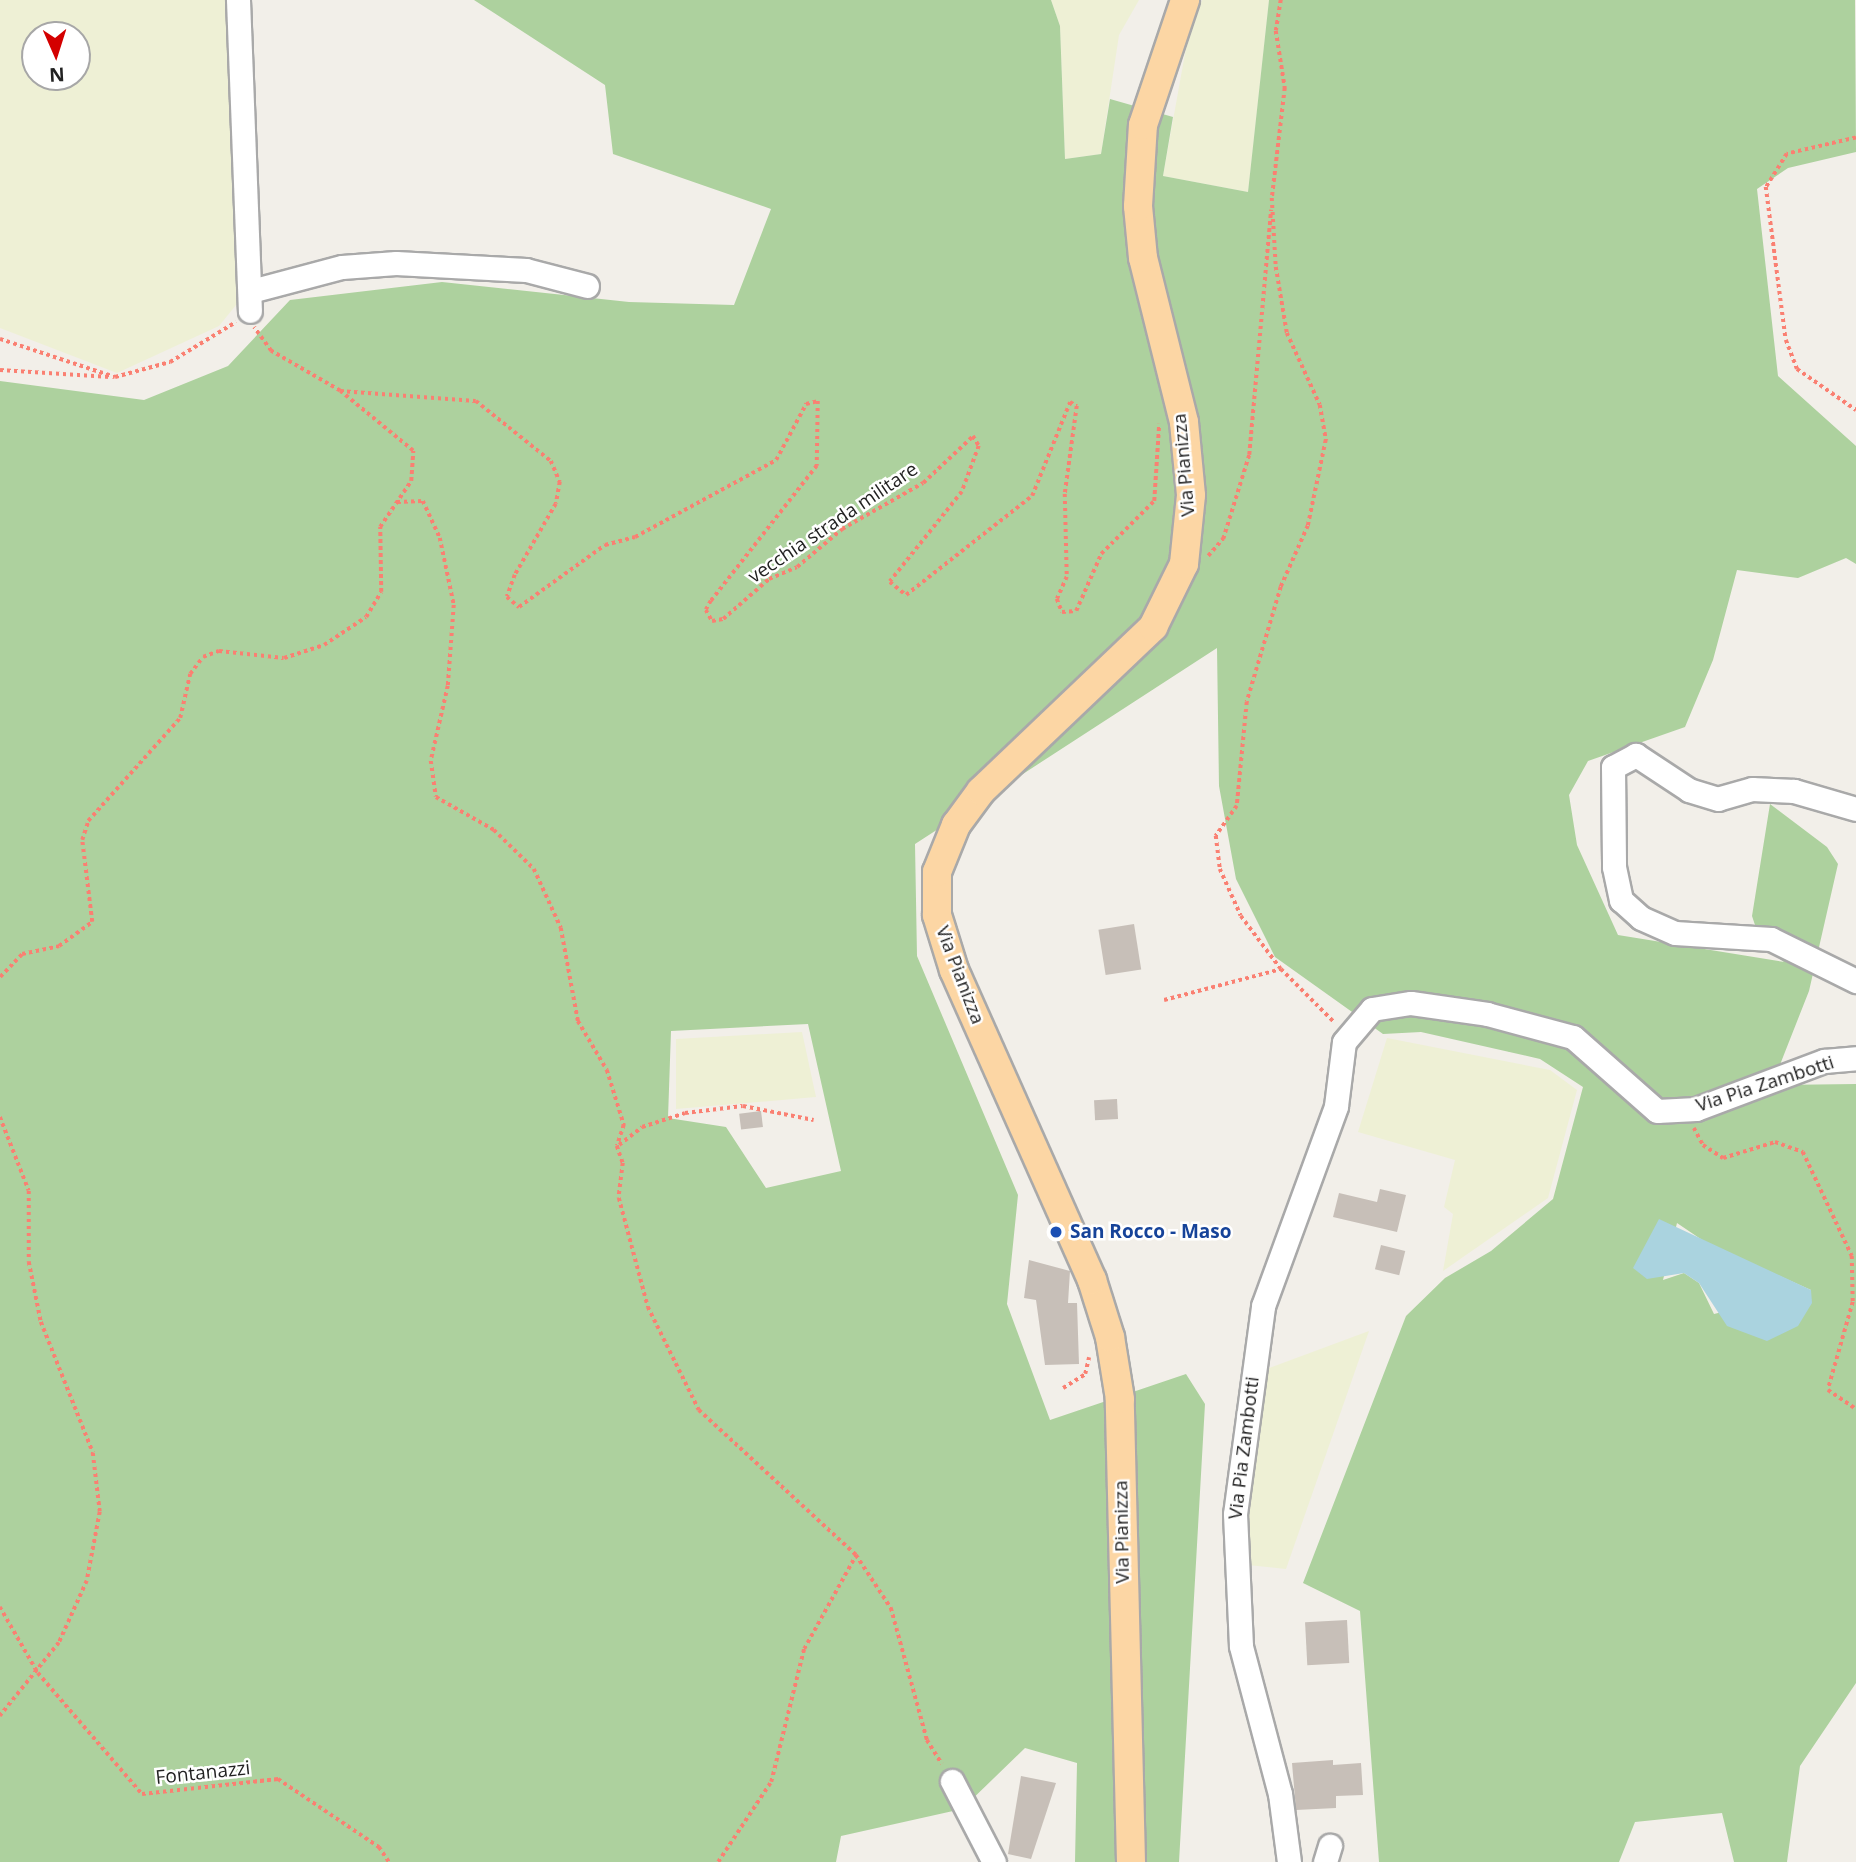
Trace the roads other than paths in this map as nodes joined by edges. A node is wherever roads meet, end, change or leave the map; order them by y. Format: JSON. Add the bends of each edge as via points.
{"nodes":[{"id":1,"x":237,"y":0,"type":"edge"},
{"id":2,"x":1185,"y":0,"type":"edge"},
{"id":3,"x":587,"y":286,"type":"dead end"},
{"id":4,"x":1856,"y":809,"type":"edge"},
{"id":5,"x":1856,"y":981,"type":"edge"},
{"id":6,"x":1856,"y":1058,"type":"edge"},
{"id":7,"x":952,"y":1781,"type":"road end"},
{"id":8,"x":994,"y":1862,"type":"edge"},
{"id":9,"x":1131,"y":1862,"type":"edge"},
{"id":10,"x":1289,"y":1862,"type":"edge"}],
"edges":[{"from":1,"to":3,"type":"street","via":[[251,301],[342,267],[396,262],[513,269]]},
{"from":2,"to":9,"type":"main road","name":"Via Pianizza","via":[[1143,125],[1138,206],[1143,258],[1184,422],[1191,495],[1184,564],[1153,627],[981,791],[956,825],[937,872],[937,915],[954,970],[1092,1280],[1110,1337],[1120,1399]]},
{"from":4,"to":5,"type":"street","via":[[1794,791],[1752,789],[1718,799],[1689,790],[1636,754],[1613,767],[1614,867],[1621,900],[1641,918],[1675,933],[1771,939]]},
{"from":6,"to":10,"type":"street","name":"Via Pia Zambotti","via":[[1824,1061],[1696,1109],[1657,1111],[1573,1037],[1487,1014],[1411,1003],[1372,1009],[1344,1042],[1336,1106],[1264,1306],[1235,1514],[1233,1565],[1241,1646],[1280,1794]]},
{"from":7,"to":8,"type":"street"}]}
